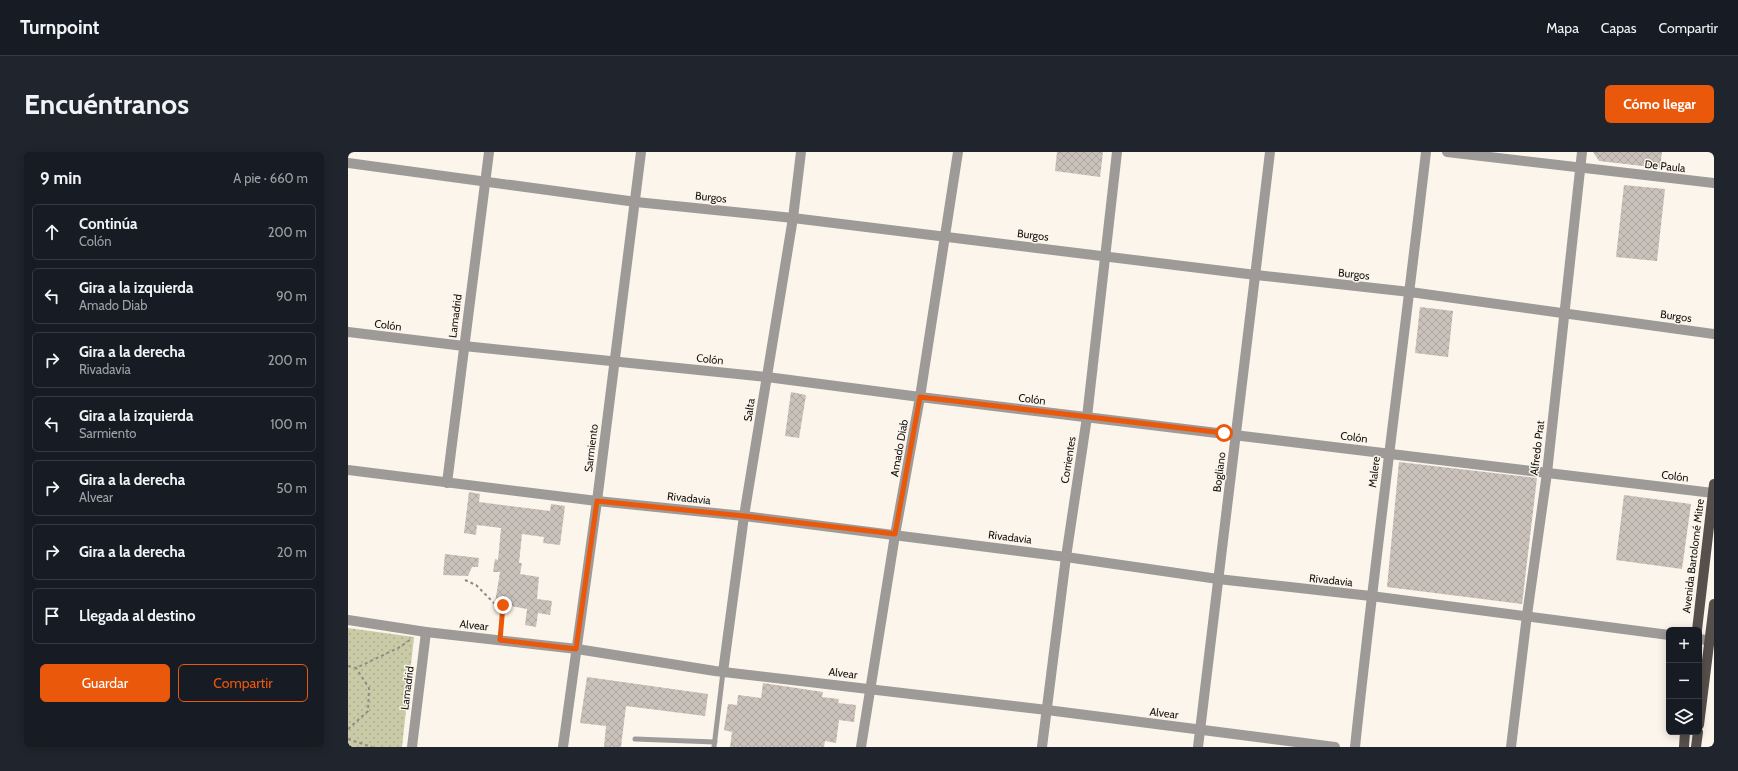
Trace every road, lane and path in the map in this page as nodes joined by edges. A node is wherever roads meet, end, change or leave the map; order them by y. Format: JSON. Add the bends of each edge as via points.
{"nodes":[{"id":1,"x":489,"y":152,"type":"edge"},
{"id":2,"x":641,"y":152,"type":"edge"},
{"id":3,"x":801,"y":152,"type":"edge"},
{"id":4,"x":958,"y":152,"type":"edge"},
{"id":5,"x":1117,"y":152,"type":"edge"},
{"id":6,"x":1270,"y":152,"type":"edge"},
{"id":7,"x":1426,"y":152,"type":"edge"},
{"id":8,"x":1447,"y":152,"type":"edge"},
{"id":9,"x":1582,"y":152,"type":"edge"},
{"id":10,"x":348,"y":164,"type":"edge"},
{"id":11,"x":1580,"y":168,"type":"junction"},
{"id":12,"x":485,"y":182,"type":"junction"},
{"id":13,"x":1714,"y":183,"type":"edge"},
{"id":14,"x":636,"y":202,"type":"junction"},
{"id":15,"x":793,"y":218,"type":"junction"},
{"id":16,"x":946,"y":236,"type":"junction"},
{"id":17,"x":1105,"y":256,"type":"junction"},
{"id":18,"x":1256,"y":275,"type":"junction"},
{"id":19,"x":1410,"y":292,"type":"junction"},
{"id":20,"x":1565,"y":313,"type":"junction"},
{"id":21,"x":348,"y":332,"type":"edge"},
{"id":22,"x":1714,"y":334,"type":"edge"},
{"id":23,"x":464,"y":346,"type":"junction"},
{"id":24,"x":614,"y":361,"type":"junction"},
{"id":25,"x":767,"y":377,"type":"junction"},
{"id":26,"x":920,"y":397,"type":"junction"},
{"id":27,"x":1087,"y":417,"type":"junction"},
{"id":28,"x":1236,"y":435,"type":"junction"},
{"id":29,"x":1388,"y":454,"type":"junction"},
{"id":30,"x":348,"y":470,"type":"edge"},
{"id":31,"x":1547,"y":473,"type":"junction"},
{"id":32,"x":447,"y":482,"type":"junction"},
{"id":33,"x":1713,"y":488,"type":"edge"},
{"id":34,"x":597,"y":501,"type":"junction"},
{"id":35,"x":744,"y":516,"type":"junction"},
{"id":36,"x":895,"y":534,"type":"junction"},
{"id":37,"x":1066,"y":557,"type":"junction"},
{"id":38,"x":1218,"y":579,"type":"junction"},
{"id":39,"x":465,"y":580,"type":"dead end"},
{"id":40,"x":1371,"y":596,"type":"junction"},
{"id":41,"x":1714,"y":604,"type":"edge"},
{"id":42,"x":503,"y":605,"type":"dead end"},
{"id":43,"x":502,"y":612,"type":"junction"},
{"id":44,"x":1527,"y":615,"type":"junction"},
{"id":45,"x":348,"y":620,"type":"edge"},
{"id":46,"x":1697,"y":627,"type":"edge"},
{"id":47,"x":426,"y":635,"type":"junction"},
{"id":48,"x":1666,"y":635,"type":"edge"},
{"id":49,"x":1702,"y":639,"type":"edge"},
{"id":50,"x":500,"y":640,"type":"junction"},
{"id":51,"x":1712,"y":641,"type":"edge"},
{"id":52,"x":576,"y":649,"type":"junction"},
{"id":53,"x":348,"y":666,"type":"edge"},
{"id":54,"x":356,"y":668,"type":"junction"},
{"id":55,"x":723,"y":672,"type":"junction"},
{"id":56,"x":871,"y":689,"type":"junction"},
{"id":57,"x":1702,"y":706,"type":"edge"},
{"id":58,"x":1047,"y":710,"type":"junction"},
{"id":59,"x":348,"y":728,"type":"edge"},
{"id":60,"x":1200,"y":729,"type":"junction"},
{"id":61,"x":1685,"y":735,"type":"edge"},
{"id":62,"x":1698,"y":735,"type":"edge"},
{"id":63,"x":348,"y":739,"type":"edge"},
{"id":64,"x":635,"y":739,"type":"dead end"},
{"id":65,"x":715,"y":745,"type":"edge"},
{"id":66,"x":372,"y":747,"type":"edge"},
{"id":67,"x":412,"y":747,"type":"edge"},
{"id":68,"x":563,"y":747,"type":"edge"},
{"id":69,"x":861,"y":747,"type":"edge"},
{"id":70,"x":1042,"y":747,"type":"edge"},
{"id":71,"x":1198,"y":747,"type":"edge"},
{"id":72,"x":1335,"y":747,"type":"edge"},
{"id":73,"x":1355,"y":747,"type":"edge"},
{"id":74,"x":1511,"y":747,"type":"edge"},
{"id":75,"x":1684,"y":747,"type":"edge"},
{"id":76,"x":1696,"y":747,"type":"edge"}],
"edges":[{"from":1,"to":12,"type":"street","name":"Lamadrid"},
{"from":2,"to":14,"type":"street","name":"Sarmiento"},
{"from":3,"to":15,"type":"street","name":"Salta"},
{"from":4,"to":16,"type":"street","name":"Amado Diab"},
{"from":5,"to":17,"type":"street","name":"Corrientes"},
{"from":6,"to":18,"type":"street","name":"Bogliano"},
{"from":7,"to":19,"type":"street","name":"Malere"},
{"from":8,"to":11,"type":"street","name":"De Paula"},
{"from":9,"to":11,"type":"street","name":"Alfredo Prat"},
{"from":10,"to":12,"type":"street","name":"Burgos"},
{"from":11,"to":13,"type":"street","name":"De Paula"},
{"from":11,"to":20,"type":"street","name":"Alfredo Prat"},
{"from":12,"to":14,"type":"street","name":"Burgos"},
{"from":12,"to":23,"type":"street","name":"Lamadrid"},
{"from":14,"to":15,"type":"street","name":"Burgos"},
{"from":14,"to":24,"type":"street","name":"Sarmiento"},
{"from":15,"to":16,"type":"street","name":"Burgos"},
{"from":15,"to":25,"type":"street","name":"Salta"},
{"from":16,"to":17,"type":"street","name":"Burgos"},
{"from":16,"to":26,"type":"street","name":"Amado Diab"},
{"from":17,"to":18,"type":"street","name":"Burgos"},
{"from":17,"to":27,"type":"street","name":"Corrientes"},
{"from":18,"to":19,"type":"street","name":"Burgos"},
{"from":18,"to":28,"type":"street","name":"Bogliano"},
{"from":19,"to":20,"type":"street","name":"Burgos"},
{"from":19,"to":29,"type":"street","name":"Malere"},
{"from":20,"to":22,"type":"street","name":"Burgos"},
{"from":20,"to":31,"type":"street","name":"Alfredo Prat"},
{"from":21,"to":23,"type":"street","name":"Colón"},
{"from":23,"to":24,"type":"street","name":"Colón"},
{"from":23,"to":32,"type":"street","name":"Lamadrid"},
{"from":24,"to":25,"type":"street","name":"Colón"},
{"from":24,"to":34,"type":"street","name":"Sarmiento"},
{"from":25,"to":26,"type":"street","name":"Colón"},
{"from":25,"to":35,"type":"street","name":"Salta"},
{"from":26,"to":27,"type":"street","name":"Colón"},
{"from":26,"to":36,"type":"street","name":"Amado Diab"},
{"from":27,"to":28,"type":"street","name":"Colón"},
{"from":27,"to":37,"type":"street","name":"Corrientes"},
{"from":28,"to":29,"type":"street","name":"Colón"},
{"from":28,"to":38,"type":"street","name":"Bogliano"},
{"from":29,"to":31,"type":"street","name":"Colón"},
{"from":29,"to":40,"type":"street","name":"Malere"},
{"from":30,"to":32,"type":"street","name":"Rivadavia"},
{"from":31,"to":33,"type":"street","name":"Colón"},
{"from":31,"to":44,"type":"street","name":"Alfredo Prat"},
{"from":32,"to":34,"type":"street","name":"Rivadavia"},
{"from":33,"to":46,"type":"main road","name":"Avenida Bartolomé Mitre"},
{"from":34,"to":35,"type":"street","name":"Rivadavia"},
{"from":34,"to":52,"type":"street","name":"Sarmiento"},
{"from":35,"to":36,"type":"street","name":"Rivadavia"},
{"from":35,"to":55,"type":"street","name":"Salta"},
{"from":36,"to":37,"type":"street","name":"Rivadavia"},
{"from":36,"to":56,"type":"street","name":"Amado Diab"},
{"from":37,"to":38,"type":"street","name":"Rivadavia"},
{"from":37,"to":58,"type":"street","name":"Corrientes"},
{"from":38,"to":40,"type":"street","name":"Rivadavia"},
{"from":38,"to":60,"type":"street","name":"Bogliano"},
{"from":39,"to":43,"type":"path","via":[[476,585]]},
{"from":40,"to":44,"type":"street","name":"Rivadavia"},
{"from":40,"to":73,"type":"street","name":"Malere"},
{"from":41,"to":51,"type":"main road"},
{"from":42,"to":43,"type":"path"},
{"from":43,"to":50,"type":"path"},
{"from":44,"to":48,"type":"street","name":"Rivadavia"},
{"from":44,"to":74,"type":"street","name":"Alfredo Prat"},
{"from":45,"to":47,"type":"street","name":"Alvear"},
{"from":47,"to":50,"type":"street","name":"Alvear"},
{"from":47,"to":54,"type":"path","via":[[414,637],[400,647]]},
{"from":47,"to":67,"type":"street","name":"Lamadrid"},
{"from":49,"to":51,"type":"street"},
{"from":50,"to":52,"type":"street","name":"Alvear"},
{"from":51,"to":57,"type":"main road"},
{"from":52,"to":55,"type":"street","name":"Alvear"},
{"from":52,"to":68,"type":"street","name":"Sarmiento"},
{"from":53,"to":54,"type":"path"},
{"from":54,"to":59,"type":"path","via":[[369,688],[368,711]]},
{"from":55,"to":56,"type":"street","name":"Alvear"},
{"from":55,"to":65,"type":"lane"},
{"from":56,"to":58,"type":"street","name":"Alvear"},
{"from":56,"to":69,"type":"street","name":"Amado Diab"},
{"from":58,"to":60,"type":"street","name":"Alvear"},
{"from":58,"to":70,"type":"street","name":"Corrientes"},
{"from":60,"to":71,"type":"street","name":"Bogliano"},
{"from":60,"to":72,"type":"street","name":"Alvear"},
{"from":61,"to":75,"type":"main road"},
{"from":62,"to":76,"type":"main road"},
{"from":63,"to":66,"type":"path"},
{"from":64,"to":65,"type":"lane"}]}
